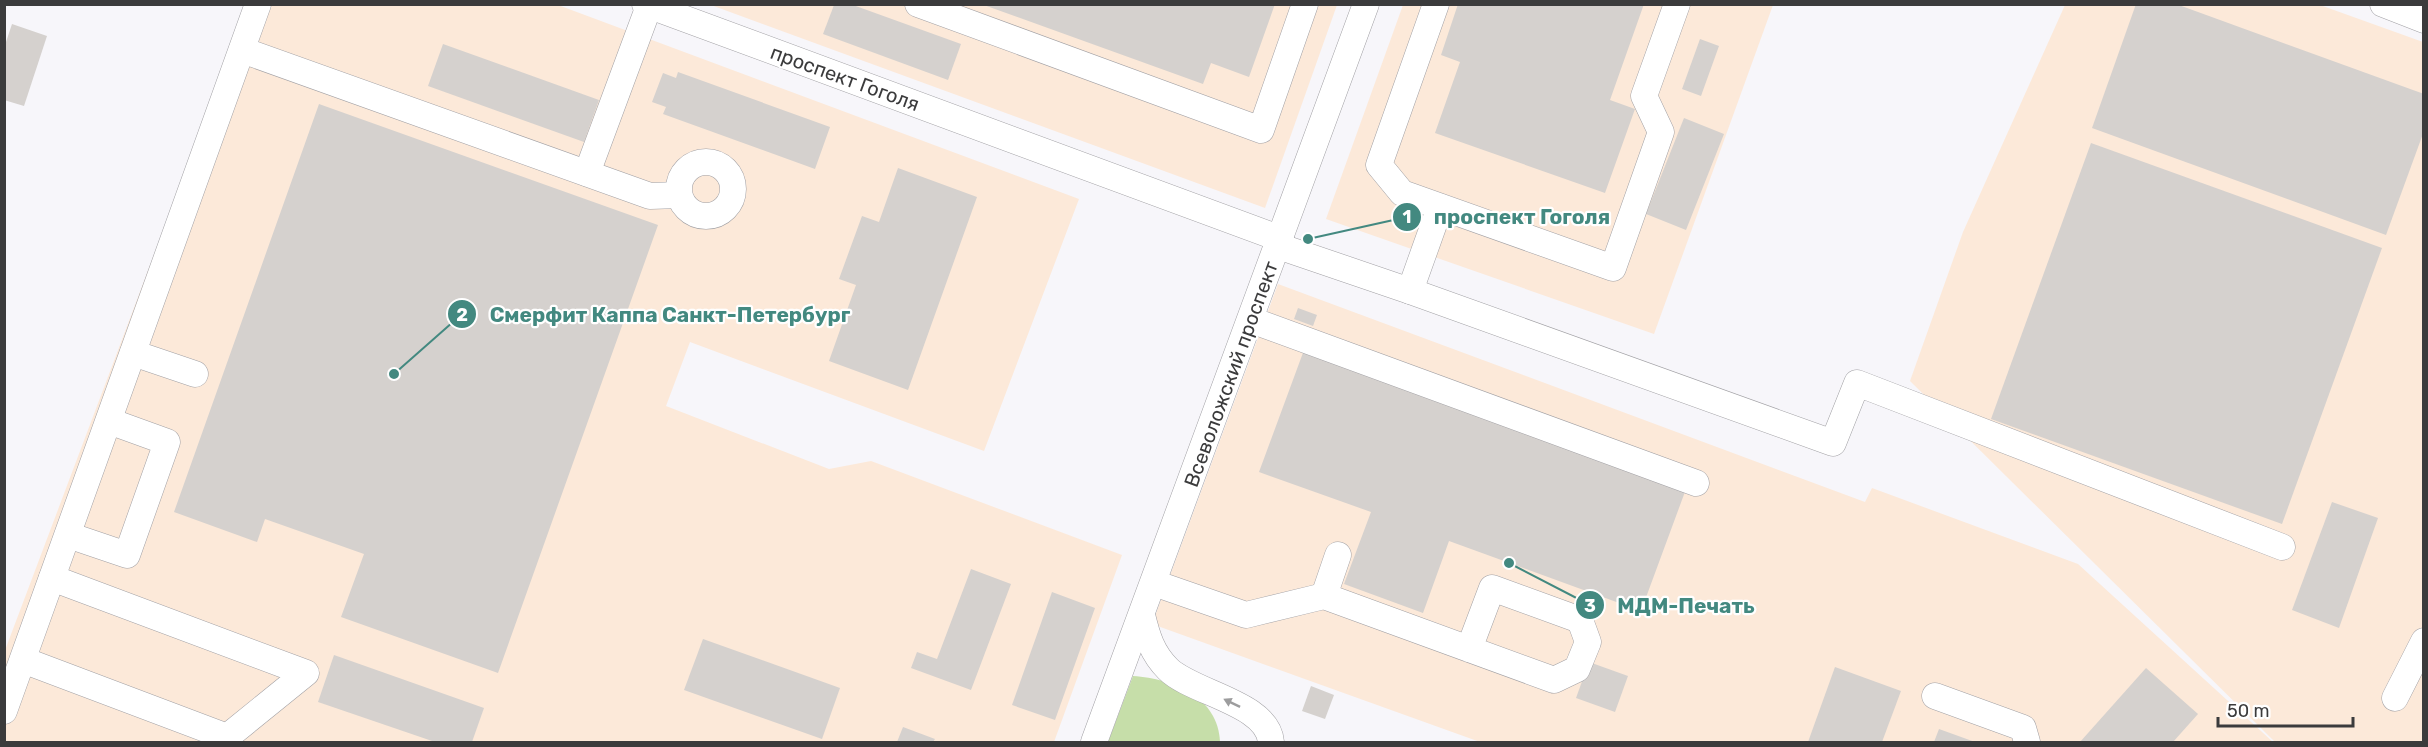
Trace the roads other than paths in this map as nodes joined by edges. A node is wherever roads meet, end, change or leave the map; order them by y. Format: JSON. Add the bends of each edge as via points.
{"nodes":[{"id":1,"x":258,"y":4,"type":"edge"},
{"id":2,"x":918,"y":4,"type":"edge"},
{"id":3,"x":1305,"y":4,"type":"edge"},
{"id":4,"x":1366,"y":4,"type":"edge"},
{"id":5,"x":1436,"y":4,"type":"edge"},
{"id":6,"x":1677,"y":4,"type":"edge"},
{"id":7,"x":2383,"y":4,"type":"edge"},
{"id":8,"x":647,"y":5,"type":"edge"},
{"id":9,"x":2424,"y":20,"type":"edge"},
{"id":10,"x":242,"y":50,"type":"junction"},
{"id":11,"x":587,"y":173,"type":"junction"},
{"id":12,"x":679,"y":195,"type":"dead end"},
{"id":13,"x":1440,"y":207,"type":"junction"},
{"id":14,"x":1280,"y":242,"type":"junction"},
{"id":15,"x":1410,"y":291,"type":"junction"},
{"id":16,"x":1251,"y":320,"type":"junction"},
{"id":17,"x":133,"y":353,"type":"junction"},
{"id":18,"x":195,"y":374,"type":"dead end"},
{"id":19,"x":109,"y":421,"type":"junction"},
{"id":20,"x":1696,"y":483,"type":"dead end"},
{"id":21,"x":68,"y":535,"type":"junction"},
{"id":22,"x":2282,"y":547,"type":"dead end"},
{"id":23,"x":1338,"y":555,"type":"dead end"},
{"id":24,"x":52,"y":578,"type":"junction"},
{"id":25,"x":1154,"y":583,"type":"junction"},
{"id":26,"x":1324,"y":596,"type":"junction"},
{"id":27,"x":1142,"y":615,"type":"junction"},
{"id":28,"x":2424,"y":641,"type":"edge"},
{"id":29,"x":1469,"y":649,"type":"junction"},
{"id":30,"x":23,"y":660,"type":"junction"},
{"id":31,"x":1935,"y":696,"type":"dead end"},
{"id":32,"x":2395,"y":698,"type":"dead end"},
{"id":33,"x":4,"y":711,"type":"edge"},
{"id":34,"x":1094,"y":742,"type":"edge"},
{"id":35,"x":1271,"y":742,"type":"edge"},
{"id":36,"x":2027,"y":742,"type":"edge"}],
"edges":[{"from":1,"to":10,"type":"street"},
{"from":2,"to":3,"type":"street","via":[[1261,130]]},
{"from":4,"to":14,"type":"street","name":"Всеволожский проспект"},
{"from":5,"to":13,"type":"street","via":[[1379,165],[1402,193]]},
{"from":6,"to":13,"type":"street","via":[[1644,96],[1661,132],[1613,268]]},
{"from":7,"to":9,"type":"street"},
{"from":8,"to":11,"type":"street"},
{"from":8,"to":14,"type":"street","name":"проспект Гоголя"},
{"from":10,"to":11,"type":"street"},
{"from":10,"to":17,"type":"street"},
{"from":11,"to":12,"type":"street","via":[[650,196]]},
{"from":13,"to":15,"type":"street"},
{"from":14,"to":15,"type":"street","name":"проспект Гоголя"},
{"from":14,"to":16,"type":"street","name":"Всеволожский проспект"},
{"from":15,"to":22,"type":"street","name":"проспект Гоголя","via":[[1833,443],[1857,383]]},
{"from":16,"to":20,"type":"street"},
{"from":16,"to":25,"type":"street","name":"Всеволожский проспект"},
{"from":17,"to":18,"type":"street"},
{"from":17,"to":19,"type":"street"},
{"from":19,"to":21,"type":"street"},
{"from":19,"to":21,"type":"street","via":[[167,442],[130,545],[126,555]]},
{"from":21,"to":24,"type":"street"},
{"from":23,"to":26,"type":"street"},
{"from":24,"to":30,"type":"street"},
{"from":24,"to":30,"type":"street","via":[[306,673],[228,736]]},
{"from":25,"to":26,"type":"street","via":[[1246,615]]},
{"from":25,"to":27,"type":"street","name":"Всеволожский проспект"},
{"from":26,"to":29,"type":"street"},
{"from":27,"to":34,"type":"street","name":"Всеволожский проспект"},
{"from":35,"to":27,"type":"street","one_way":true,"via":[[1262,723],[1246,710],[1170,671],[1157,657]]},
{"from":28,"to":32,"type":"street"},
{"from":29,"to":29,"type":"street","via":[[1492,588],[1580,620],[1588,642],[1577,669],[1554,680]]},
{"from":30,"to":33,"type":"street"},
{"from":31,"to":36,"type":"street","via":[[2023,728]]}]}
